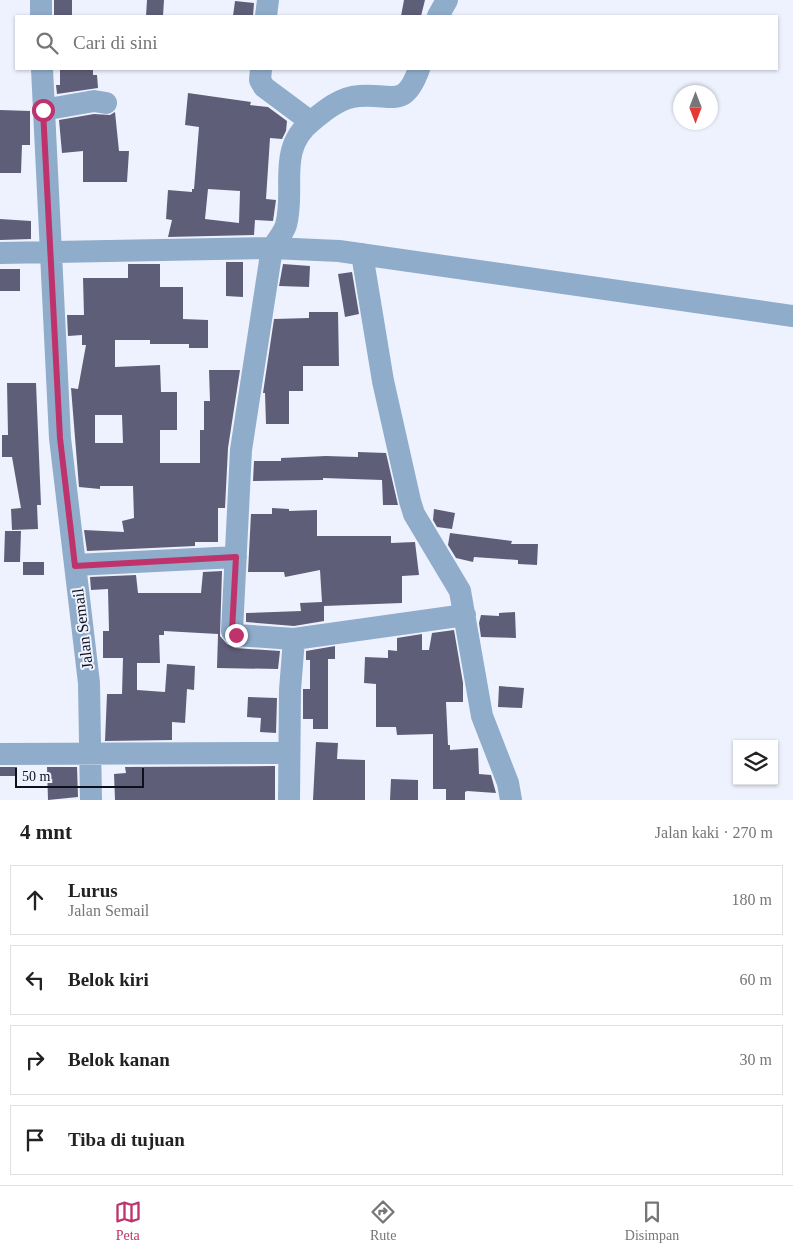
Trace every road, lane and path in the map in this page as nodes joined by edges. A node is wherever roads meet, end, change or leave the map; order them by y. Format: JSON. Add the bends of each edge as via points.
{"nodes":[{"id":1,"x":41,"y":0,"type":"edge"},
{"id":2,"x":268,"y":0,"type":"edge"},
{"id":3,"x":448,"y":0,"type":"edge"},
{"id":4,"x":41,"y":15,"type":"edge"},
{"id":5,"x":266,"y":15,"type":"edge"},
{"id":6,"x":439,"y":15,"type":"edge"},
{"id":7,"x":42,"y":70,"type":"edge"},
{"id":8,"x":262,"y":70,"type":"edge"},
{"id":9,"x":419,"y":70,"type":"edge"},
{"id":10,"x":106,"y":103,"type":"dead end"},
{"id":11,"x":43,"y":110,"type":"junction"},
{"id":12,"x":311,"y":122,"type":"junction"},
{"id":13,"x":272,"y":248,"type":"junction"},
{"id":14,"x":52,"y":252,"type":"junction"},
{"id":15,"x":0,"y":253,"type":"edge"},
{"id":16,"x":362,"y":254,"type":"junction"},
{"id":17,"x":793,"y":316,"type":"edge"},
{"id":18,"x":236,"y":557,"type":"junction"},
{"id":19,"x":75,"y":566,"type":"junction"},
{"id":20,"x":466,"y":615,"type":"junction"},
{"id":21,"x":294,"y":639,"type":"junction"},
{"id":22,"x":90,"y":753,"type":"junction"},
{"id":23,"x":288,"y":753,"type":"junction"},
{"id":24,"x":0,"y":754,"type":"edge"},
{"id":25,"x":91,"y":800,"type":"edge"},
{"id":26,"x":289,"y":800,"type":"edge"},
{"id":27,"x":511,"y":800,"type":"edge"}],
"edges":[{"from":1,"to":4,"type":"street"},
{"from":2,"to":5,"type":"street"},
{"from":3,"to":6,"type":"street"},
{"from":7,"to":11,"type":"street","name":"Jalan Semail"},
{"from":8,"to":12,"type":"street","via":[[260,80],[264,87]]},
{"from":9,"to":12,"type":"street","via":[[409,92],[400,97],[358,96],[346,99]]},
{"from":10,"to":11,"type":"street"},
{"from":11,"to":14,"type":"street","name":"Jalan Semail"},
{"from":12,"to":13,"type":"street","via":[[294,142],[286,225]]},
{"from":13,"to":14,"type":"street"},
{"from":13,"to":16,"type":"street"},
{"from":13,"to":18,"type":"street","via":[[241,450]]},
{"from":14,"to":15,"type":"street"},
{"from":14,"to":19,"type":"street","name":"Jalan Semail","via":[[60,438]]},
{"from":16,"to":17,"type":"street"},
{"from":16,"to":20,"type":"street","via":[[383,381],[410,501],[414,514],[460,591]]},
{"from":18,"to":19,"type":"street"},
{"from":18,"to":21,"type":"street","via":[[233,634]]},
{"from":19,"to":22,"type":"street","name":"Jalan Semail","via":[[89,683]]},
{"from":20,"to":21,"type":"street"},
{"from":20,"to":27,"type":"street","via":[[482,716],[508,783]]},
{"from":21,"to":23,"type":"street"},
{"from":22,"to":23,"type":"street"},
{"from":22,"to":24,"type":"street"},
{"from":22,"to":25,"type":"street","name":"Jalan Semail"},
{"from":23,"to":26,"type":"street"}]}
